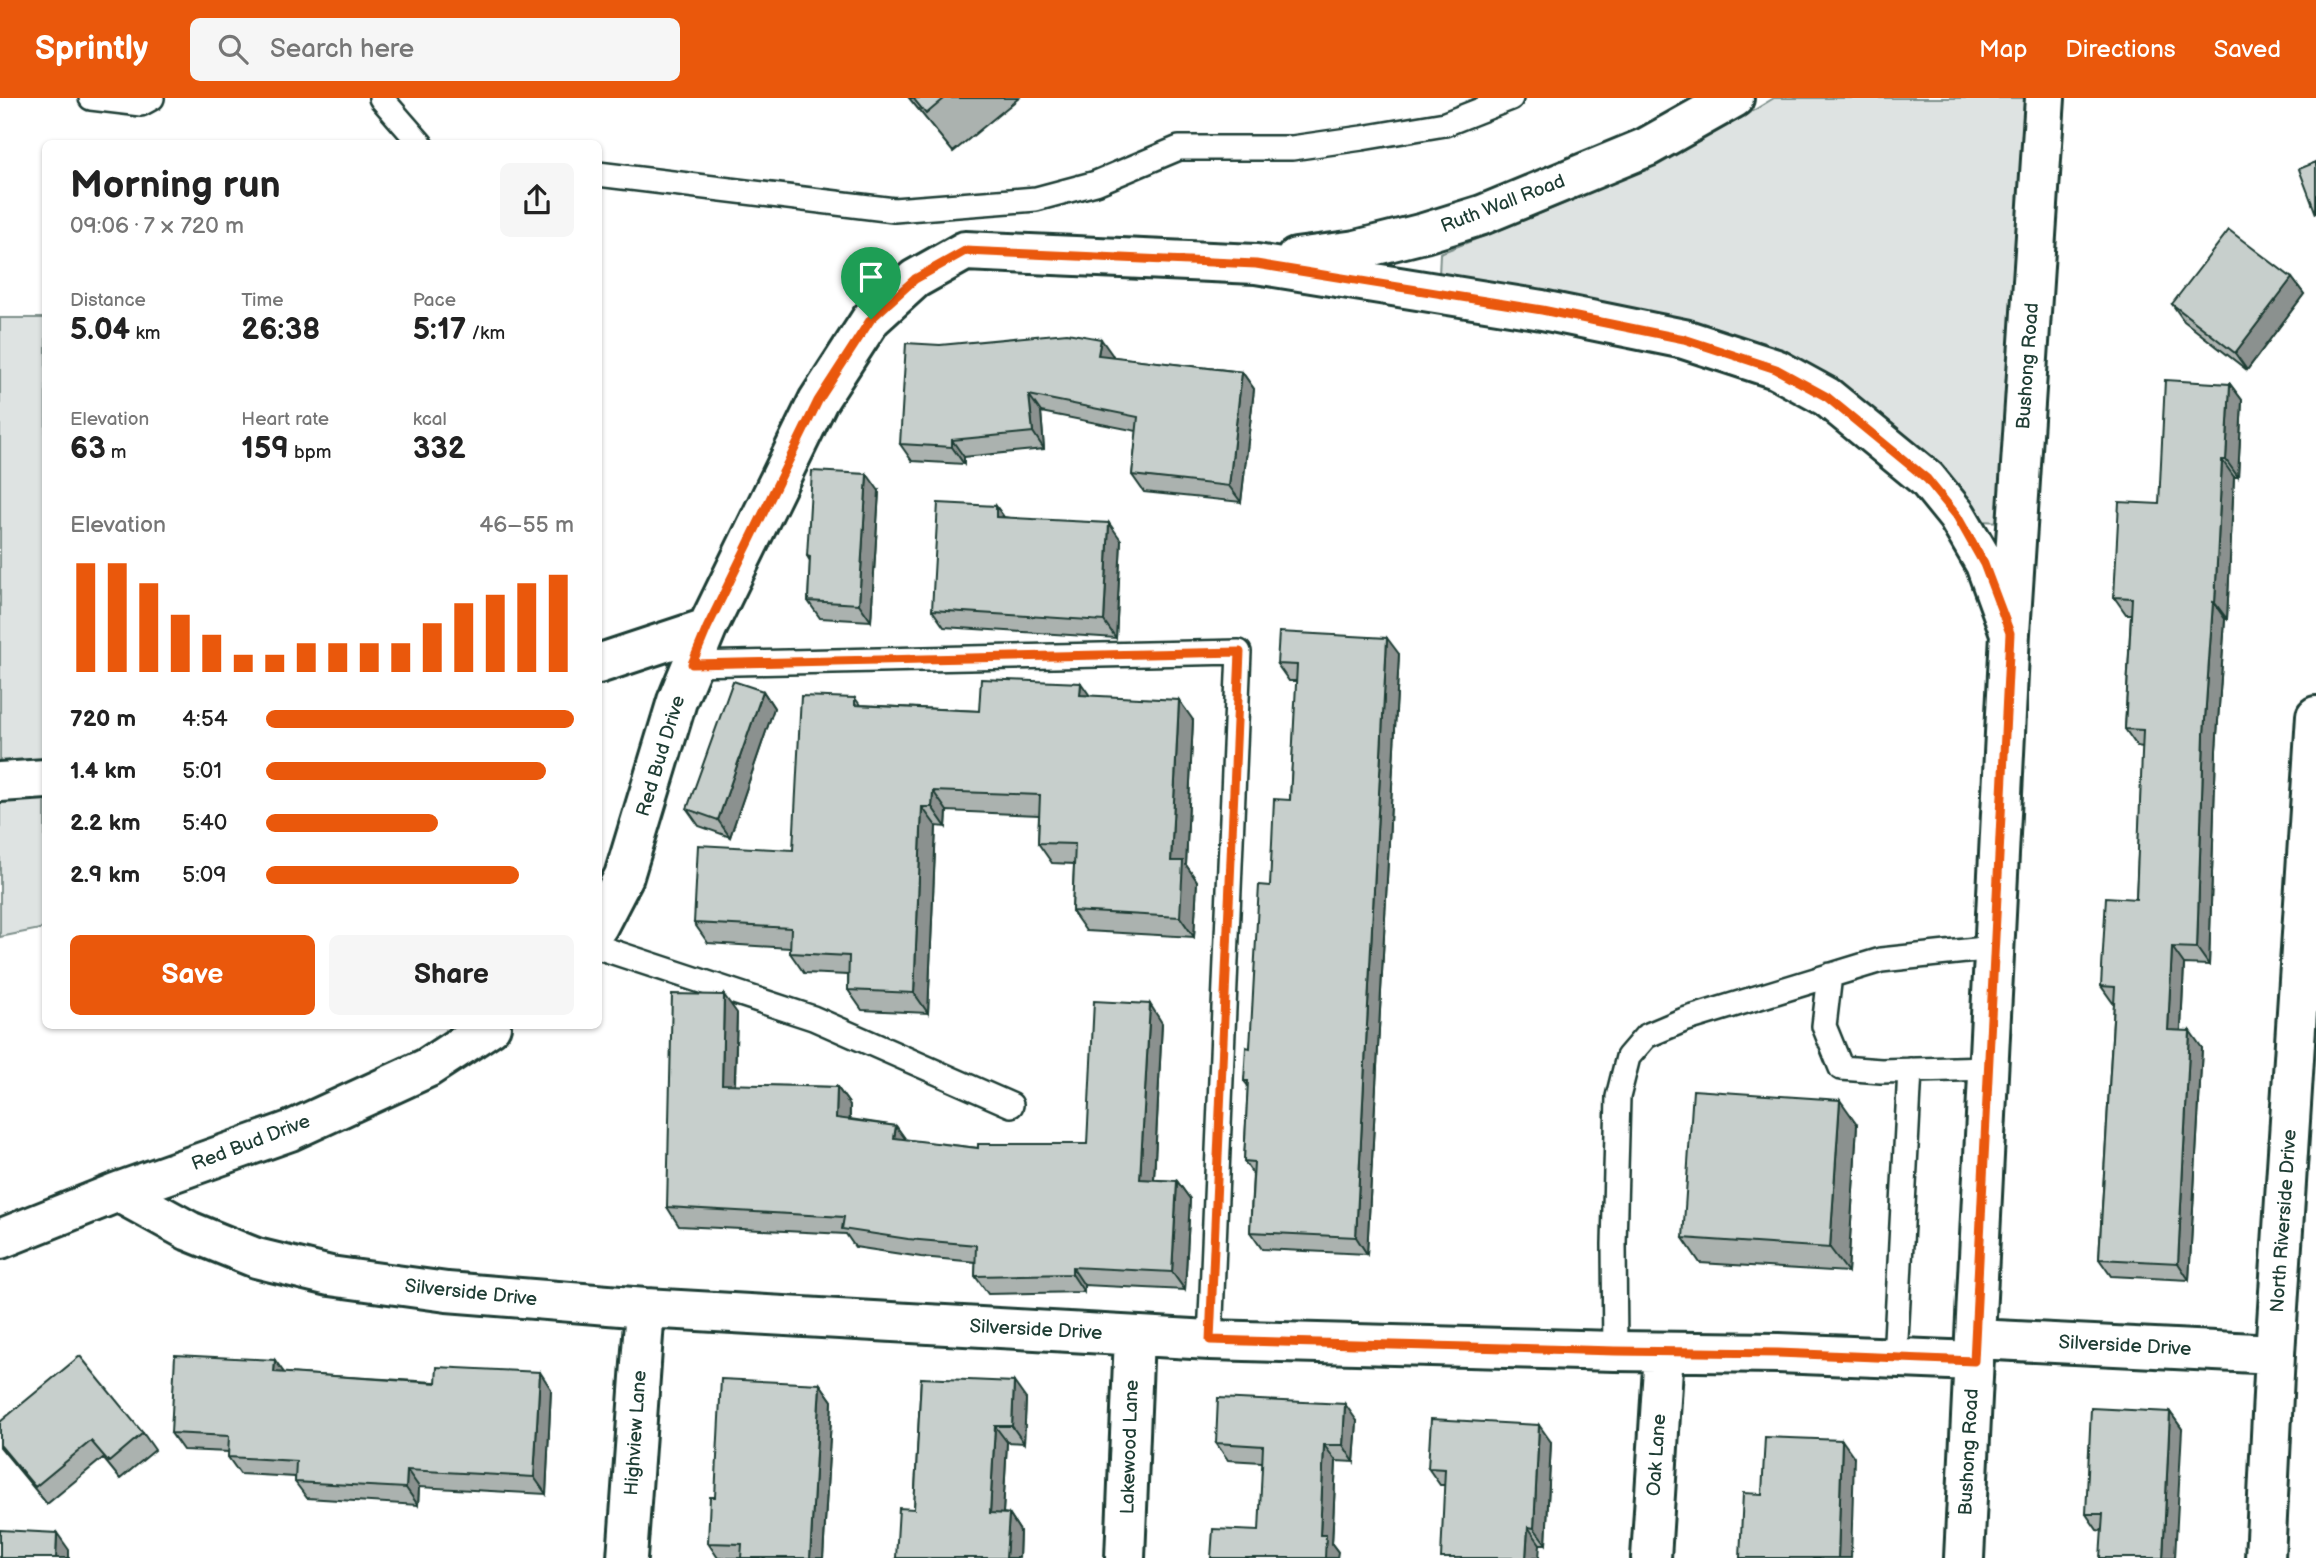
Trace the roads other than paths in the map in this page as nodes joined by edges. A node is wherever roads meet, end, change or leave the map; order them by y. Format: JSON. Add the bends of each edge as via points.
{"nodes":[{"id":1,"x":91,"y":98,"type":"edge"},
{"id":2,"x":152,"y":98,"type":"edge"},
{"id":3,"x":381,"y":98,"type":"edge"},
{"id":4,"x":1511,"y":98,"type":"edge"},
{"id":5,"x":1734,"y":98,"type":"edge"},
{"id":6,"x":2045,"y":98,"type":"edge"},
{"id":7,"x":418,"y":140,"type":"edge"},
{"id":8,"x":602,"y":174,"type":"edge"},
{"id":9,"x":965,"y":251,"type":"joint"},
{"id":10,"x":1256,"y":264,"type":"junction"},
{"id":11,"x":707,"y":628,"type":"junction"},
{"id":12,"x":2010,"y":633,"type":"junction"},
{"id":13,"x":602,"y":663,"type":"edge"},
{"id":14,"x":692,"y":664,"type":"junction"},
{"id":15,"x":2316,"y":716,"type":"edge"},
{"id":16,"x":42,"y":779,"type":"edge"},
{"id":17,"x":0,"y":782,"type":"edge"},
{"id":18,"x":602,"y":918,"type":"edge"},
{"id":19,"x":602,"y":948,"type":"edge"},
{"id":20,"x":1994,"y":948,"type":"junction"},
{"id":21,"x":1830,"y":975,"type":"junction"},
{"id":22,"x":486,"y":1029,"type":"edge"},
{"id":23,"x":1989,"y":1068,"type":"junction"},
{"id":24,"x":1910,"y":1070,"type":"junction"},
{"id":25,"x":1012,"y":1105,"type":"dead end"},
{"id":26,"x":118,"y":1192,"type":"junction"},
{"id":27,"x":0,"y":1239,"type":"edge"},
{"id":28,"x":645,"y":1308,"type":"junction"},
{"id":29,"x":1134,"y":1336,"type":"junction"},
{"id":30,"x":1210,"y":1340,"type":"junction"},
{"id":31,"x":1975,"y":1350,"type":"junction"},
{"id":32,"x":1615,"y":1351,"type":"junction"},
{"id":33,"x":1664,"y":1352,"type":"junction"},
{"id":34,"x":2275,"y":1354,"type":"junction"},
{"id":35,"x":1895,"y":1359,"type":"junction"},
{"id":36,"x":627,"y":1558,"type":"edge"},
{"id":37,"x":1125,"y":1558,"type":"edge"},
{"id":38,"x":1651,"y":1558,"type":"edge"},
{"id":39,"x":1964,"y":1558,"type":"edge"},
{"id":40,"x":2265,"y":1558,"type":"edge"}],
"edges":[{"from":1,"to":2,"type":"lane","via":[[141,104]]},
{"from":3,"to":7,"type":"lane"},
{"from":4,"to":8,"type":"lane","via":[[1445,124],[1362,138],[1292,148],[1179,148],[1096,183],[1036,199],[894,210]]},
{"from":5,"to":10,"type":"street","name":"Ruth Wall Road","via":[[1647,147],[1482,215],[1356,250]]},
{"from":6,"to":12,"type":"street","name":"Bushong Road"},
{"from":9,"to":10,"type":"street","name":"Bushong Road"},
{"from":9,"to":11,"type":"street","name":"Red Bud Drive","via":[[915,279],[871,319],[818,401]]},
{"from":10,"to":12,"type":"street","name":"Bushong Road","via":[[1633,328],[1776,369],[1827,397],[1927,479],[1957,516],[1984,564]]},
{"from":11,"to":13,"type":"street"},
{"from":11,"to":14,"type":"street","name":"Red Bud Drive"},
{"from":12,"to":20,"type":"street","name":"Bushong Road"},
{"from":14,"to":18,"type":"street","name":"Red Bud Drive","via":[[624,876]]},
{"from":14,"to":30,"type":"lane","via":[[1240,652]]},
{"from":15,"to":34,"type":"street","name":"North Riverside Drive"},
{"from":16,"to":17,"type":"street"},
{"from":19,"to":25,"type":"lane","via":[[813,1018]]},
{"from":20,"to":21,"type":"lane","via":[[1881,960]]},
{"from":20,"to":23,"type":"street","name":"Bushong Road"},
{"from":21,"to":24,"type":"lane","via":[[1824,1026],[1841,1068]]},
{"from":21,"to":32,"type":"lane","via":[[1684,1020],[1646,1036],[1628,1057],[1618,1097]]},
{"from":22,"to":26,"type":"street","name":"Red Bud Drive","via":[[427,1068],[290,1131]]},
{"from":23,"to":24,"type":"lane"},
{"from":23,"to":31,"type":"street","name":"Bushong Road"},
{"from":24,"to":35,"type":"lane"},
{"from":26,"to":27,"type":"street","name":"Red Bud Drive"},
{"from":26,"to":28,"type":"street","name":"Silverside Drive","via":[[189,1231],[256,1258],[330,1276],[447,1292]]},
{"from":28,"to":29,"type":"street","name":"Silverside Drive"},
{"from":28,"to":36,"type":"street","name":"Highview Lane"},
{"from":29,"to":30,"type":"street","name":"Silverside Drive"},
{"from":29,"to":37,"type":"street","name":"Lakewood Lane"},
{"from":30,"to":32,"type":"street","name":"Silverside Drive"},
{"from":31,"to":34,"type":"street","name":"Silverside Drive"},
{"from":31,"to":35,"type":"street","name":"Silverside Drive"},
{"from":31,"to":39,"type":"street","name":"Bushong Road"},
{"from":32,"to":33,"type":"street","name":"Silverside Drive"},
{"from":33,"to":35,"type":"street","name":"Silverside Drive"},
{"from":33,"to":38,"type":"street","name":"Oak Lane"},
{"from":34,"to":40,"type":"street","name":"North Riverside Drive"}]}
